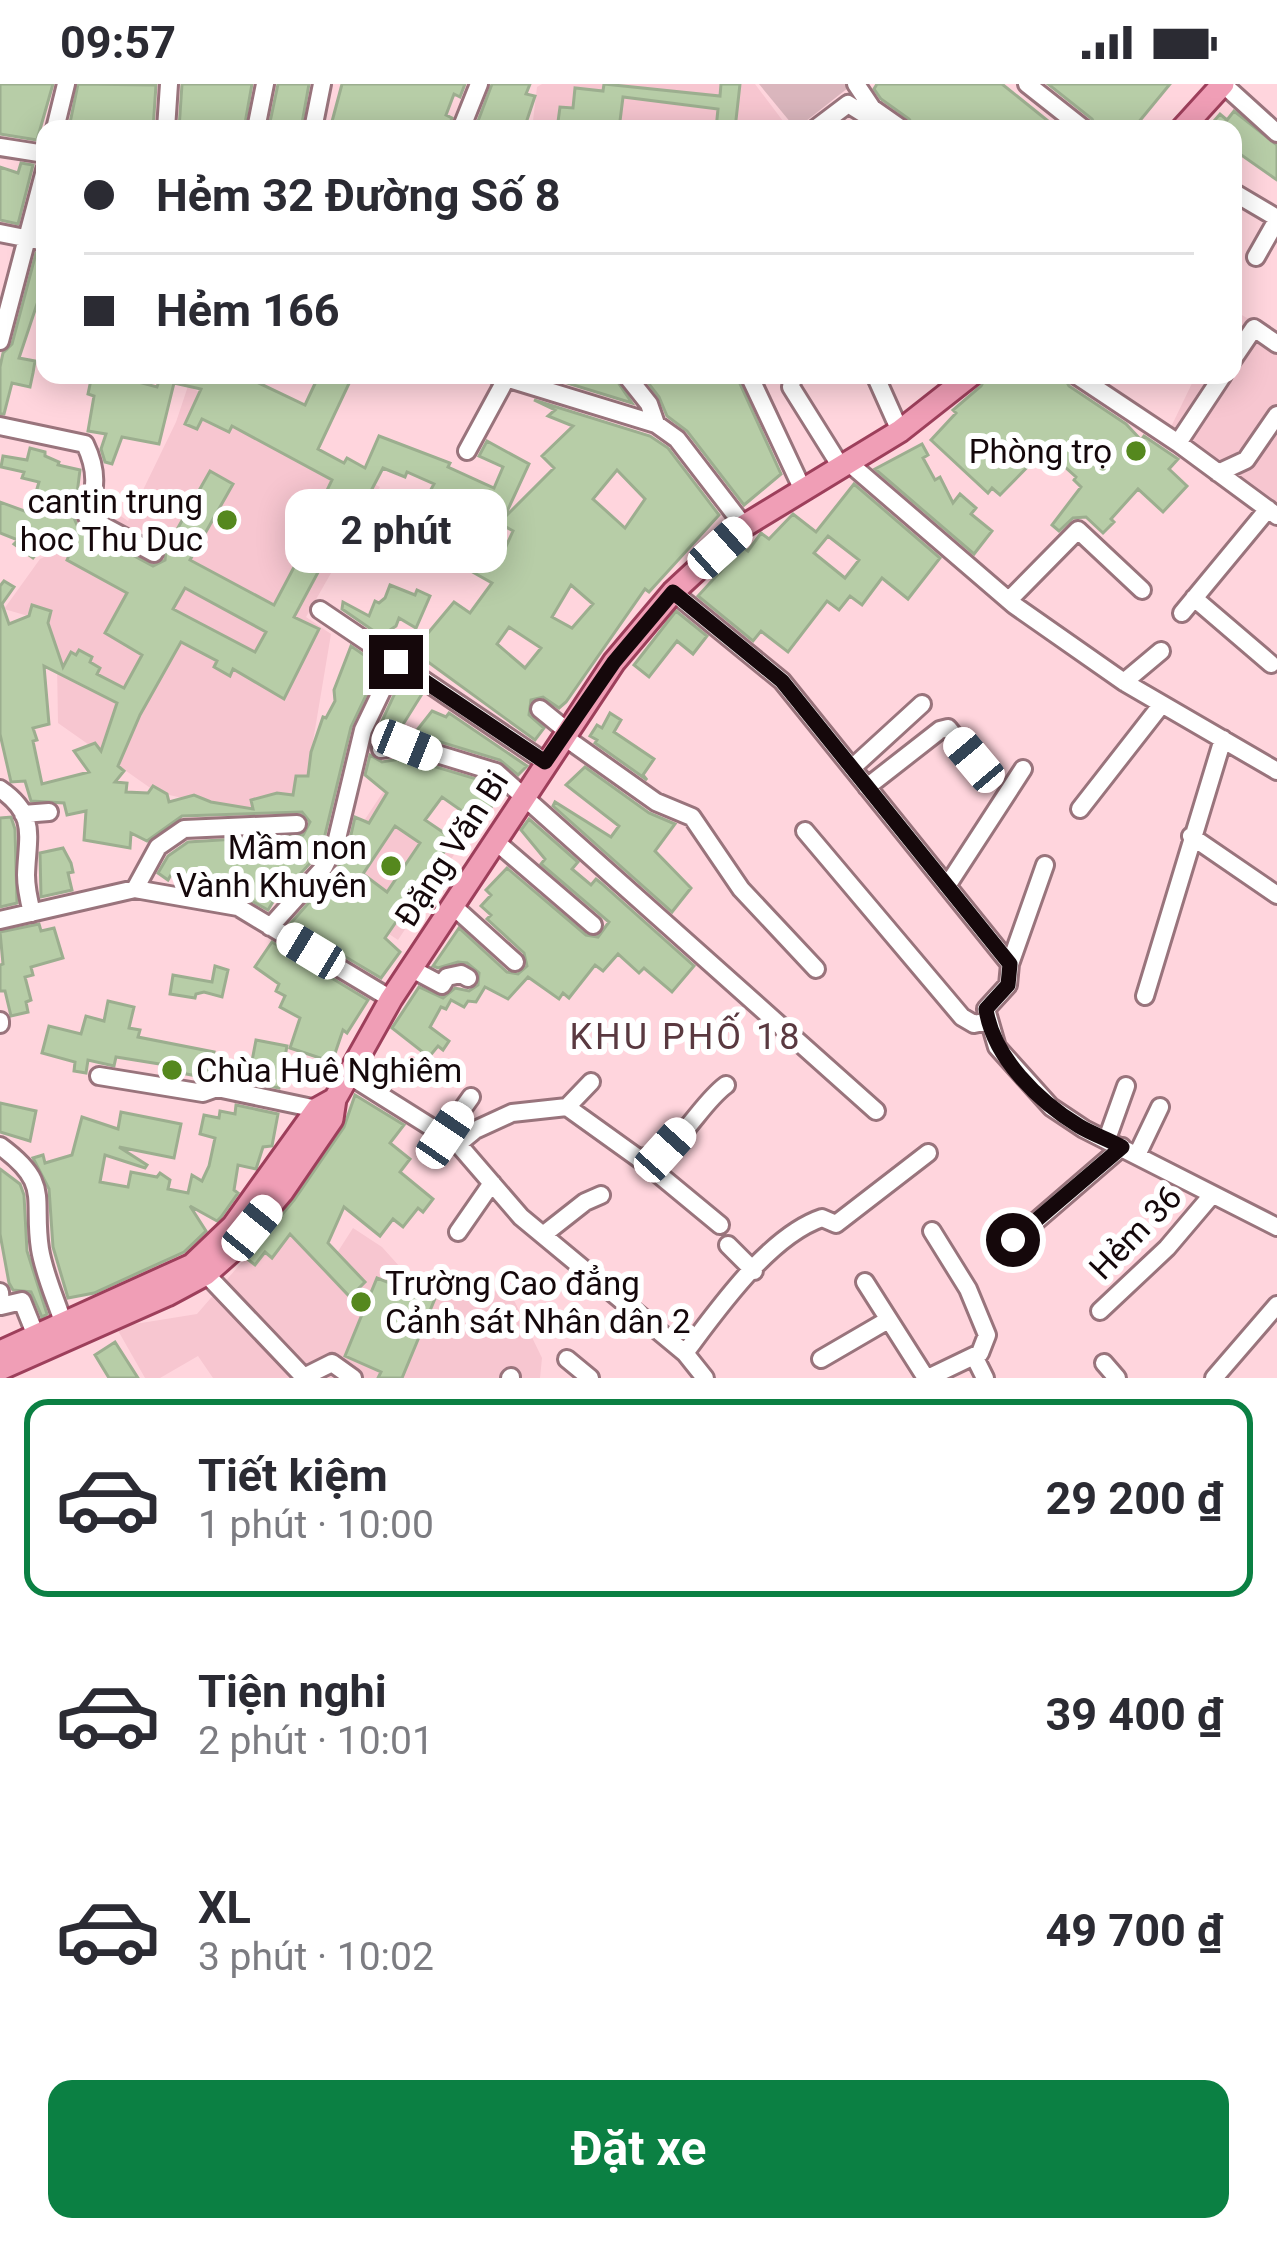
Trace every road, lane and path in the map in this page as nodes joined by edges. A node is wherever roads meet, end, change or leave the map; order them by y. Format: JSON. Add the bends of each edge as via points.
{"nodes":[{"id":1,"x":66,"y":84,"type":"edge"},
{"id":2,"x":169,"y":84,"type":"edge"},
{"id":3,"x":265,"y":84,"type":"edge"},
{"id":4,"x":322,"y":84,"type":"edge"},
{"id":5,"x":478,"y":84,"type":"edge"},
{"id":6,"x":856,"y":84,"type":"edge"},
{"id":7,"x":1027,"y":84,"type":"edge"},
{"id":8,"x":1220,"y":85,"type":"edge"},
{"id":9,"x":57,"y":120,"type":"edge"},
{"id":10,"x":167,"y":120,"type":"edge"},
{"id":11,"x":258,"y":120,"type":"edge"},
{"id":12,"x":315,"y":120,"type":"edge"},
{"id":13,"x":464,"y":120,"type":"edge"},
{"id":14,"x":827,"y":120,"type":"edge"},
{"id":15,"x":874,"y":120,"type":"edge"},
{"id":16,"x":889,"y":120,"type":"edge"},
{"id":17,"x":1073,"y":120,"type":"edge"},
{"id":18,"x":1190,"y":120,"type":"edge"},
{"id":19,"x":1277,"y":133,"type":"edge"},
{"id":20,"x":0,"y":147,"type":"edge"},
{"id":21,"x":36,"y":153,"type":"edge"},
{"id":22,"x":1242,"y":198,"type":"edge"},
{"id":23,"x":1277,"y":219,"type":"edge"},
{"id":24,"x":0,"y":233,"type":"edge"},
{"id":25,"x":36,"y":240,"type":"edge"},
{"id":26,"x":1256,"y":256,"type":"dead end"},
{"id":27,"x":0,"y":341,"type":"edge"},
{"id":28,"x":1277,"y":344,"type":"edge"},
{"id":29,"x":1242,"y":345,"type":"edge"},
{"id":30,"x":498,"y":384,"type":"edge"},
{"id":31,"x":524,"y":384,"type":"edge"},
{"id":32,"x":633,"y":384,"type":"edge"},
{"id":33,"x":753,"y":384,"type":"edge"},
{"id":34,"x":791,"y":384,"type":"edge"},
{"id":35,"x":879,"y":384,"type":"edge"},
{"id":36,"x":960,"y":384,"type":"edge"},
{"id":37,"x":1090,"y":384,"type":"edge"},
{"id":38,"x":1216,"y":384,"type":"edge"},
{"id":39,"x":1277,"y":415,"type":"edge"},
{"id":40,"x":656,"y":424,"type":"junction"},
{"id":41,"x":0,"y":426,"type":"edge"},
{"id":42,"x":901,"y":431,"type":"junction"},
{"id":43,"x":1178,"y":443,"type":"junction"},
{"id":44,"x":467,"y":451,"type":"dead end"},
{"id":45,"x":845,"y":465,"type":"junction"},
{"id":46,"x":1218,"y":473,"type":"junction"},
{"id":47,"x":802,"y":488,"type":"junction"},
{"id":48,"x":1272,"y":513,"type":"edge"},
{"id":49,"x":744,"y":526,"type":"junction"},
{"id":50,"x":154,"y":553,"type":"dead end"},
{"id":51,"x":1142,"y":590,"type":"dead end"},
{"id":52,"x":673,"y":592,"type":"junction"},
{"id":53,"x":1010,"y":599,"type":"junction"},
{"id":54,"x":320,"y":610,"type":"dead end"},
{"id":55,"x":1162,"y":651,"type":"dead end"},
{"id":56,"x":396,"y":662,"type":"junction"},
{"id":57,"x":1271,"y":664,"type":"dead end"},
{"id":58,"x":1124,"y":682,"type":"junction"},
{"id":59,"x":922,"y":704,"type":"dead end"},
{"id":60,"x":1162,"y":704,"type":"junction"},
{"id":61,"x":540,"y":709,"type":"dead end"},
{"id":62,"x":565,"y":733,"type":"junction"},
{"id":63,"x":1222,"y":740,"type":"junction"},
{"id":64,"x":381,"y":749,"type":"dead end"},
{"id":65,"x":974,"y":760,"type":"dead end"},
{"id":66,"x":545,"y":762,"type":"junction"},
{"id":67,"x":852,"y":768,"type":"junction"},
{"id":68,"x":1023,"y":769,"type":"dead end"},
{"id":69,"x":1277,"y":771,"type":"edge"},
{"id":70,"x":868,"y":787,"type":"junction"},
{"id":71,"x":0,"y":789,"type":"edge"},
{"id":72,"x":524,"y":795,"type":"junction"},
{"id":73,"x":1079,"y":809,"type":"dead end"},
{"id":74,"x":49,"y":812,"type":"dead end"},
{"id":75,"x":23,"y":814,"type":"junction"},
{"id":76,"x":297,"y":824,"type":"dead end"},
{"id":77,"x":805,"y":831,"type":"dead end"},
{"id":78,"x":1191,"y":836,"type":"junction"},
{"id":79,"x":494,"y":840,"type":"junction"},
{"id":80,"x":1045,"y":865,"type":"dead end"},
{"id":81,"x":947,"y":886,"type":"junction"},
{"id":82,"x":136,"y":889,"type":"junction"},
{"id":83,"x":1277,"y":895,"type":"edge"},
{"id":84,"x":453,"y":906,"type":"junction"},
{"id":85,"x":32,"y":914,"type":"junction"},
{"id":86,"x":0,"y":920,"type":"edge"},
{"id":87,"x":592,"y":925,"type":"dead end"},
{"id":88,"x":270,"y":927,"type":"junction"},
{"id":89,"x":515,"y":962,"type":"dead end"},
{"id":90,"x":1010,"y":964,"type":"junction"},
{"id":91,"x":412,"y":969,"type":"junction"},
{"id":92,"x":816,"y":969,"type":"dead end"},
{"id":93,"x":468,"y":978,"type":"dead end"},
{"id":94,"x":1145,"y":996,"type":"dead end"},
{"id":95,"x":391,"y":999,"type":"junction"},
{"id":96,"x":988,"y":1021,"type":"junction"},
{"id":97,"x":99,"y":1076,"type":"dead end"},
{"id":98,"x":350,"y":1076,"type":"junction"},
{"id":99,"x":590,"y":1082,"type":"dead end"},
{"id":100,"x":726,"y":1085,"type":"dead end"},
{"id":101,"x":1126,"y":1087,"type":"dead end"},
{"id":102,"x":471,"y":1097,"type":"dead end"},
{"id":103,"x":326,"y":1104,"type":"junction"},
{"id":104,"x":567,"y":1107,"type":"junction"},
{"id":105,"x":1160,"y":1107,"type":"dead end"},
{"id":106,"x":876,"y":1111,"type":"dead end"},
{"id":107,"x":451,"y":1139,"type":"junction"},
{"id":108,"x":0,"y":1146,"type":"edge"},
{"id":109,"x":1122,"y":1147,"type":"junction"},
{"id":110,"x":928,"y":1154,"type":"dead end"},
{"id":111,"x":640,"y":1158,"type":"junction"},
{"id":112,"x":492,"y":1183,"type":"junction"},
{"id":113,"x":601,"y":1195,"type":"dead end"},
{"id":114,"x":1212,"y":1195,"type":"junction"},
{"id":115,"x":720,"y":1225,"type":"dead end"},
{"id":116,"x":1277,"y":1227,"type":"edge"},
{"id":117,"x":932,"y":1231,"type":"dead end"},
{"id":118,"x":458,"y":1232,"type":"dead end"},
{"id":119,"x":543,"y":1235,"type":"junction"},
{"id":120,"x":1013,"y":1240,"type":"dead end"},
{"id":121,"x":728,"y":1245,"type":"dead end"},
{"id":122,"x":754,"y":1271,"type":"junction"},
{"id":123,"x":206,"y":1274,"type":"junction"},
{"id":124,"x":865,"y":1282,"type":"dead end"},
{"id":125,"x":0,"y":1292,"type":"edge"},
{"id":126,"x":1277,"y":1305,"type":"edge"},
{"id":127,"x":1100,"y":1311,"type":"dead end"},
{"id":128,"x":888,"y":1320,"type":"junction"},
{"id":129,"x":64,"y":1325,"type":"junction"},
{"id":130,"x":36,"y":1336,"type":"junction"},
{"id":131,"x":0,"y":1352,"type":"edge"},
{"id":132,"x":686,"y":1353,"type":"junction"},
{"id":133,"x":567,"y":1359,"type":"dead end"},
{"id":134,"x":821,"y":1359,"type":"dead end"},
{"id":135,"x":1104,"y":1363,"type":"dead end"},
{"id":136,"x":965,"y":1366,"type":"edge"},
{"id":137,"x":0,"y":1369,"type":"edge"},
{"id":138,"x":304,"y":1377,"type":"edge"},
{"id":139,"x":353,"y":1378,"type":"edge"},
{"id":140,"x":590,"y":1378,"type":"edge"},
{"id":141,"x":705,"y":1378,"type":"edge"},
{"id":142,"x":927,"y":1378,"type":"edge"},
{"id":143,"x":985,"y":1378,"type":"edge"},
{"id":144,"x":1117,"y":1378,"type":"edge"},
{"id":145,"x":1214,"y":1378,"type":"edge"}],
"edges":[{"from":1,"to":9,"type":"street"},
{"from":2,"to":10,"type":"street"},
{"from":3,"to":11,"type":"street"},
{"from":4,"to":12,"type":"street"},
{"from":5,"to":13,"type":"street"},
{"from":6,"to":16,"type":"street"},
{"from":7,"to":17,"type":"street"},
{"from":8,"to":18,"type":"main road"},
{"from":8,"to":19,"type":"street"},
{"from":14,"to":15,"type":"street","via":[[848,104]]},
{"from":20,"to":21,"type":"street"},
{"from":22,"to":23,"type":"street"},
{"from":23,"to":26,"type":"street"},
{"from":24,"to":25,"type":"street"},
{"from":25,"to":27,"type":"street"},
{"from":28,"to":29,"type":"street","via":[[1253,328]]},
{"from":30,"to":44,"type":"street"},
{"from":31,"to":40,"type":"street"},
{"from":32,"to":40,"type":"street"},
{"from":33,"to":47,"type":"street"},
{"from":34,"to":45,"type":"street"},
{"from":35,"to":42,"type":"street"},
{"from":36,"to":42,"type":"main road","name":"Đặng Văn Bi"},
{"from":37,"to":43,"type":"street"},
{"from":38,"to":43,"type":"street"},
{"from":39,"to":46,"type":"street","via":[[1246,460]]},
{"from":40,"to":49,"type":"street","via":[[677,439]]},
{"from":41,"to":50,"type":"street","via":[[85,444],[96,466],[87,517]]},
{"from":42,"to":45,"type":"main road","name":"Đặng Văn Bi"},
{"from":43,"to":46,"type":"street"},
{"from":45,"to":47,"type":"main road","name":"Đặng Văn Bi"},
{"from":45,"to":53,"type":"street"},
{"from":46,"to":48,"type":"street"},
{"from":47,"to":49,"type":"main road","name":"Đặng Văn Bi"},
{"from":48,"to":57,"type":"street","via":[[1188,606]]},
{"from":49,"to":52,"type":"main road","name":"Đặng Văn Bi"},
{"from":51,"to":53,"type":"street","via":[[1078,530]]},
{"from":52,"to":62,"type":"main road","name":"Đặng Văn Bi"},
{"from":52,"to":67,"type":"street","via":[[782,681]]},
{"from":53,"to":58,"type":"street"},
{"from":54,"to":56,"type":"street"},
{"from":55,"to":58,"type":"street"},
{"from":56,"to":66,"type":"street"},
{"from":56,"to":88,"type":"street","via":[[364,730],[336,843],[324,868]]},
{"from":58,"to":60,"type":"street"},
{"from":59,"to":67,"type":"street"},
{"from":60,"to":63,"type":"street"},
{"from":60,"to":73,"type":"street"},
{"from":61,"to":62,"type":"street"},
{"from":62,"to":66,"type":"main road","name":"Đặng Văn Bi"},
{"from":62,"to":92,"type":"street","via":[[656,802],[692,817],[750,900]]},
{"from":63,"to":69,"type":"street"},
{"from":63,"to":78,"type":"street"},
{"from":64,"to":72,"type":"street","via":[[407,745],[496,772]]},
{"from":65,"to":70,"type":"street","via":[[948,728],[940,730]]},
{"from":66,"to":72,"type":"main road","name":"Đặng Văn Bi"},
{"from":67,"to":70,"type":"street"},
{"from":68,"to":81,"type":"street"},
{"from":70,"to":81,"type":"street"},
{"from":71,"to":75,"type":"street"},
{"from":72,"to":79,"type":"main road","name":"Đặng Văn Bi"},
{"from":72,"to":106,"type":"street"},
{"from":74,"to":75,"type":"street"},
{"from":75,"to":85,"type":"street"},
{"from":76,"to":82,"type":"street","via":[[184,829],[158,847]]},
{"from":77,"to":96,"type":"street","via":[[966,1022]]},
{"from":78,"to":83,"type":"street"},
{"from":78,"to":94,"type":"street"},
{"from":79,"to":84,"type":"main road","name":"Đặng Văn Bi"},
{"from":79,"to":87,"type":"street"},
{"from":80,"to":90,"type":"street"},
{"from":81,"to":90,"type":"street"},
{"from":82,"to":85,"type":"street"},
{"from":82,"to":88,"type":"street","via":[[238,908]]},
{"from":84,"to":89,"type":"street"},
{"from":84,"to":91,"type":"main road","name":"Đặng Văn Bi"},
{"from":85,"to":86,"type":"street"},
{"from":88,"to":95,"type":"street"},
{"from":90,"to":96,"type":"street","via":[[1008,985],[986,1009]]},
{"from":91,"to":93,"type":"street","via":[[442,985],[447,977]]},
{"from":91,"to":95,"type":"main road","name":"Đặng Văn Bi"},
{"from":95,"to":98,"type":"main road","name":"Đặng Văn Bi"},
{"from":96,"to":109,"type":"street","via":[[997,1047],[1051,1107]]},
{"from":97,"to":103,"type":"street"},
{"from":98,"to":103,"type":"main road","name":"Đặng Văn Bi"},
{"from":98,"to":107,"type":"street"},
{"from":99,"to":104,"type":"street"},
{"from":100,"to":111,"type":"street","via":[[665,1150]]},
{"from":101,"to":109,"type":"street"},
{"from":102,"to":107,"type":"street"},
{"from":103,"to":123,"type":"main road","name":"Đặng Văn Bi","via":[[332,1119],[282,1192]]},
{"from":103,"to":129,"type":"main road","name":"Đặng Văn Bi","via":[[211,1249]]},
{"from":104,"to":107,"type":"street","via":[[512,1114]]},
{"from":104,"to":111,"type":"street"},
{"from":105,"to":109,"type":"street"},
{"from":107,"to":112,"type":"street"},
{"from":108,"to":129,"type":"street","via":[[29,1171],[37,1190],[40,1247]]},
{"from":109,"to":114,"type":"street"},
{"from":109,"to":120,"type":"street"},
{"from":110,"to":122,"type":"street","via":[[836,1224],[821,1218],[800,1226]]},
{"from":111,"to":115,"type":"street"},
{"from":112,"to":118,"type":"street"},
{"from":112,"to":119,"type":"street"},
{"from":113,"to":119,"type":"street"},
{"from":114,"to":116,"type":"street"},
{"from":114,"to":127,"type":"street","name":"Hẻm 36"},
{"from":117,"to":136,"type":"street","via":[[987,1335]]},
{"from":119,"to":132,"type":"street"},
{"from":121,"to":122,"type":"street"},
{"from":122,"to":132,"type":"street"},
{"from":123,"to":137,"type":"main road","name":"Đặng Văn Bi"},
{"from":123,"to":138,"type":"street"},
{"from":124,"to":128,"type":"street"},
{"from":125,"to":130,"type":"street","via":[[1,1306],[22,1301]]},
{"from":126,"to":145,"type":"street"},
{"from":128,"to":134,"type":"street"},
{"from":128,"to":142,"type":"street"},
{"from":129,"to":130,"type":"main road","name":"Đặng Văn Bi"},
{"from":130,"to":131,"type":"main road","name":"Đặng Văn Bi"},
{"from":132,"to":141,"type":"street"},
{"from":133,"to":140,"type":"street"},
{"from":135,"to":144,"type":"street"},
{"from":136,"to":142,"type":"street"},
{"from":136,"to":143,"type":"street"},
{"from":138,"to":139,"type":"street","via":[[332,1363]]}]}
